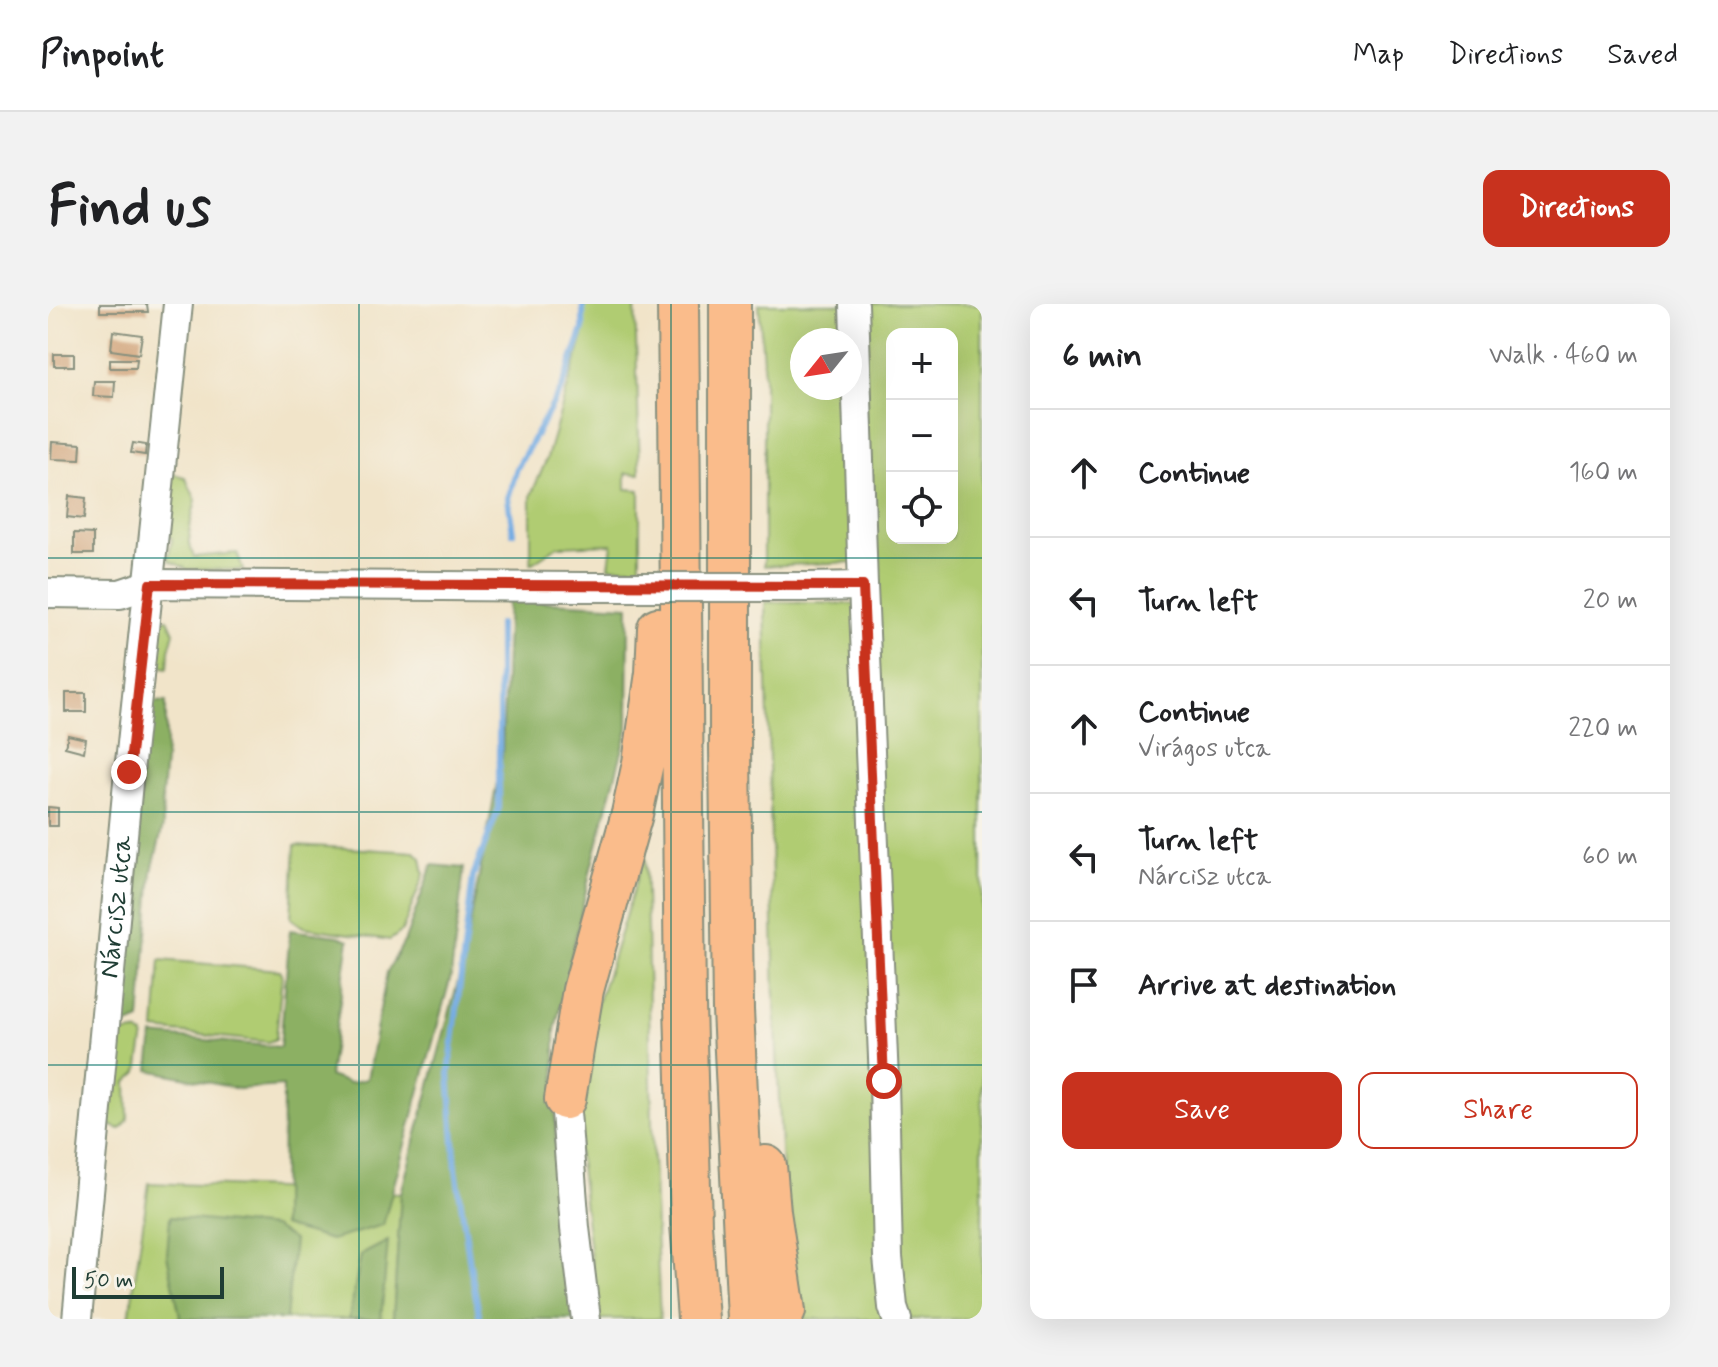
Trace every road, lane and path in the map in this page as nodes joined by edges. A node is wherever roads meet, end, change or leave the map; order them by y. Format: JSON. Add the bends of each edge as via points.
{"nodes":[{"id":1,"x":178,"y":304,"type":"edge"},
{"id":2,"x":678,"y":304,"type":"edge"},
{"id":3,"x":730,"y":304,"type":"edge"},
{"id":4,"x":854,"y":304,"type":"edge"},
{"id":5,"x":682,"y":552,"type":"junction"},
{"id":6,"x":150,"y":584,"type":"junction"},
{"id":7,"x":863,"y":586,"type":"junction"},
{"id":8,"x":48,"y":593,"type":"edge"},
{"id":9,"x":565,"y":1099,"type":"joint"},
{"id":10,"x":777,"y":1317,"type":"edge"},
{"id":11,"x":77,"y":1319,"type":"edge"},
{"id":12,"x":586,"y":1319,"type":"edge"},
{"id":13,"x":698,"y":1319,"type":"edge"},
{"id":14,"x":897,"y":1319,"type":"edge"}],
"edges":[{"from":1,"to":6,"type":"street","name":"Nárcisz utca"},
{"from":2,"to":5,"type":"highway"},
{"from":3,"to":10,"type":"highway","via":[[733,1010]]},
{"from":4,"to":7,"type":"street"},
{"from":5,"to":9,"type":"highway","via":[[658,629],[643,763],[583,990]]},
{"from":5,"to":13,"type":"highway","via":[[685,1005]]},
{"from":6,"to":7,"type":"street","bridge":true},
{"from":6,"to":8,"type":"street","via":[[120,594]]},
{"from":6,"to":11,"type":"street","name":"Nárcisz utca"},
{"from":7,"to":14,"type":"street","via":[[888,1257]]},
{"from":9,"to":12,"type":"street"}]}
